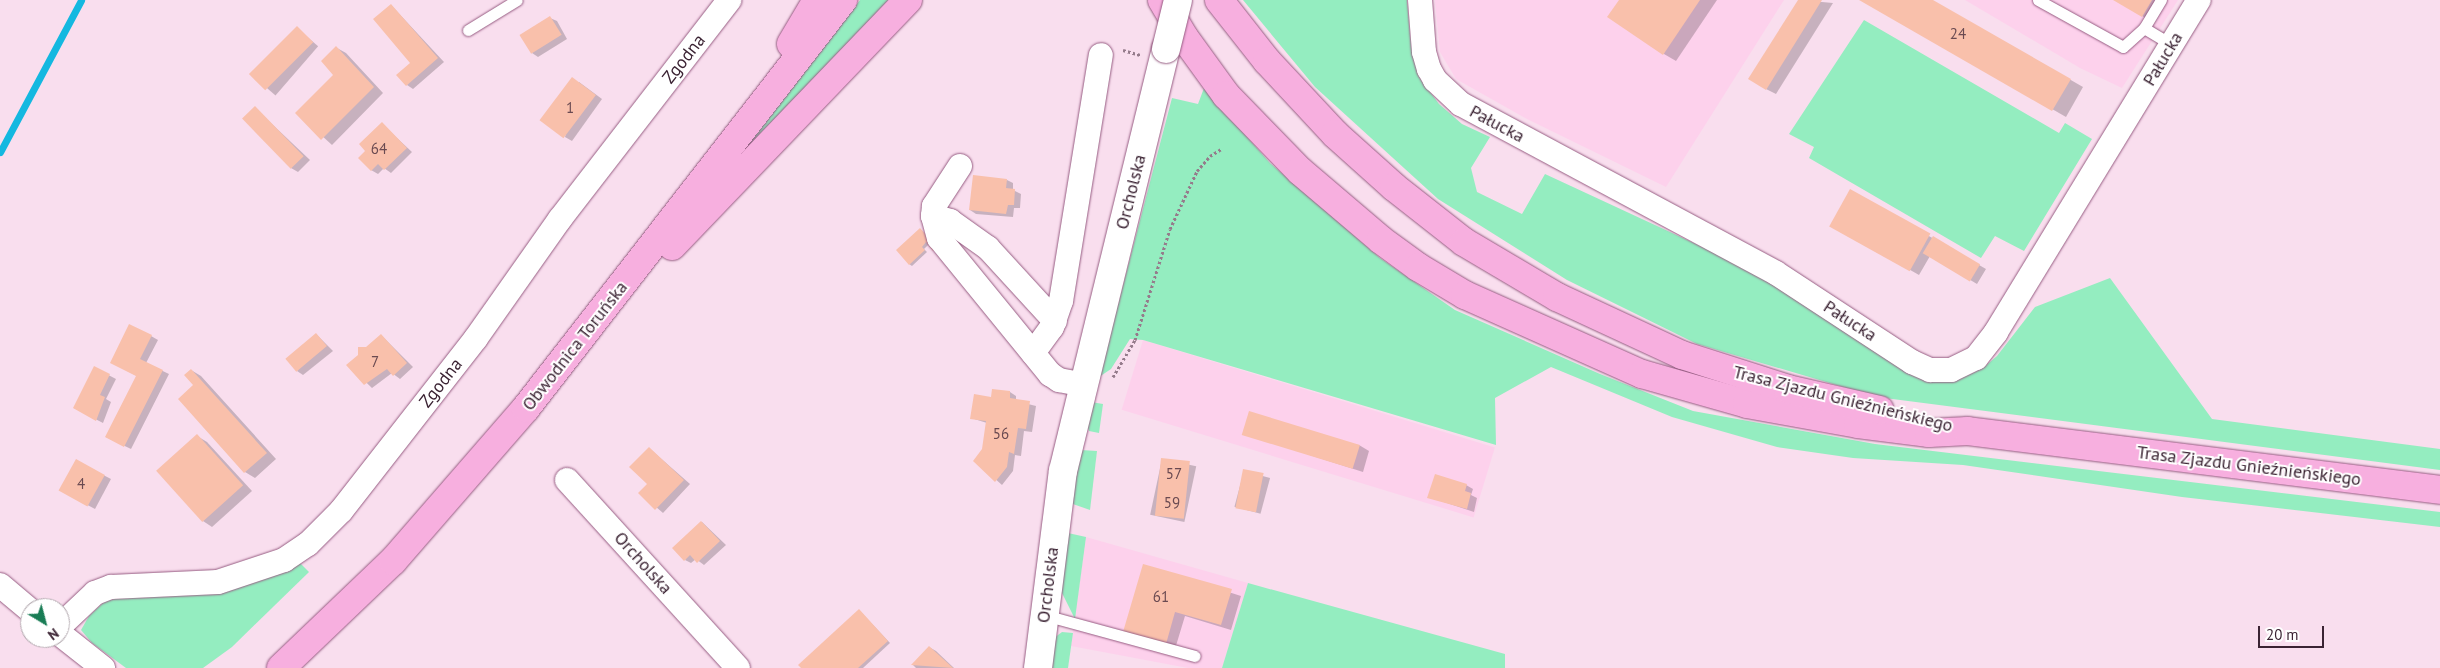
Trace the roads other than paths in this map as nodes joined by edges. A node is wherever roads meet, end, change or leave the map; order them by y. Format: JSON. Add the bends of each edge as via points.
{"nodes":[{"id":1,"x":517,"y":0,"type":"edge"},
{"id":2,"x":729,"y":0,"type":"edge"},
{"id":3,"x":816,"y":0,"type":"edge"},
{"id":4,"x":843,"y":0,"type":"edge"},
{"id":5,"x":908,"y":0,"type":"edge"},
{"id":6,"x":1152,"y":0,"type":"edge"},
{"id":7,"x":1162,"y":0,"type":"edge"},
{"id":8,"x":1178,"y":0,"type":"edge"},
{"id":9,"x":1219,"y":0,"type":"edge"},
{"id":10,"x":1420,"y":0,"type":"edge"},
{"id":11,"x":2038,"y":0,"type":"edge"},
{"id":12,"x":2161,"y":0,"type":"edge"},
{"id":13,"x":2199,"y":0,"type":"edge"},
{"id":14,"x":2144,"y":28,"type":"junction"},
{"id":15,"x":468,"y":30,"type":"dead end"},
{"id":16,"x":2172,"y":45,"type":"junction"},
{"id":17,"x":1165,"y":47,"type":"junction"},
{"id":18,"x":1107,"y":52,"type":"road end"},
{"id":19,"x":960,"y":166,"type":"dead end"},
{"id":20,"x":702,"y":184,"type":"junction"},
{"id":21,"x":933,"y":216,"type":"junction"},
{"id":22,"x":1054,"y":321,"type":"junction"},
{"id":23,"x":585,"y":334,"type":"junction"},
{"id":24,"x":1033,"y":353,"type":"junction"},
{"id":25,"x":1097,"y":383,"type":"junction"},
{"id":26,"x":1968,"y":431,"type":"junction"},
{"id":27,"x":567,"y":480,"type":"dead end"},
{"id":28,"x":2440,"y":490,"type":"edge"},
{"id":29,"x":0,"y":585,"type":"edge"},
{"id":30,"x":20,"y":602,"type":"edge"},
{"id":31,"x":1044,"y":615,"type":"junction"},
{"id":32,"x":70,"y":617,"type":"edge"},
{"id":33,"x":70,"y":642,"type":"edge"},
{"id":34,"x":1195,"y":656,"type":"dead end"},
{"id":35,"x":103,"y":668,"type":"edge"},
{"id":36,"x":281,"y":668,"type":"edge"},
{"id":37,"x":738,"y":668,"type":"edge"},
{"id":38,"x":1038,"y":668,"type":"edge"}],
"edges":[{"from":1,"to":15,"type":"lane"},
{"from":2,"to":32,"type":"street","name":"Zgodna","via":[[560,219],[470,346],[341,511],[308,544],[284,560],[218,582],[112,587],[95,593]]},
{"from":3,"to":20,"type":"main road","via":[[746,122]]},
{"from":4,"to":20,"type":"main road","name":"Obwodnica Toruńska"},
{"from":5,"to":23,"type":"main road"},
{"from":6,"to":17,"type":"main road"},
{"from":7,"to":17,"type":"main road","name":"Trasa Zjazdu Gnieźnieńskiego"},
{"from":8,"to":17,"type":"street","name":"Orcholska","bridge":true},
{"from":9,"to":26,"type":"main road","name":"Trasa Zjazdu Gnieźnieńskiego","via":[[1280,76],[1364,162],[1464,242],[1557,297],[1682,355],[1735,373]]},
{"from":10,"to":16,"type":"street","name":"Pałucka","via":[[1424,52],[1429,69],[1435,80],[1461,104],[1776,273],[1912,362],[1930,370],[1952,370],[1976,358],[1996,332]]},
{"from":11,"to":14,"type":"lane","via":[[2123,47]]},
{"from":12,"to":14,"type":"lane"},
{"from":13,"to":16,"type":"street","name":"Pałucka"},
{"from":14,"to":16,"type":"lane"},
{"from":17,"to":25,"type":"street","name":"Orcholska"},
{"from":17,"to":26,"type":"main road","name":"Trasa Zjazdu Gnieźnieńskiego","via":[[1226,95],[1319,189],[1412,263],[1466,295],[1625,367],[1711,394],[1858,424],[1929,432]]},
{"from":18,"to":22,"type":"street","via":[[1072,246]]},
{"from":19,"to":21,"type":"street","via":[[936,202]]},
{"from":20,"to":23,"type":"main road","name":"Obwodnica Toruńska"},
{"from":21,"to":22,"type":"street","via":[[950,221],[988,248]]},
{"from":21,"to":24,"type":"street","via":[[939,238]]},
{"from":22,"to":24,"type":"street"},
{"from":23,"to":36,"type":"main road","name":"Obwodnica Toruńska","via":[[429,523]]},
{"from":24,"to":25,"type":"street","via":[[1054,378]]},
{"from":25,"to":31,"type":"street","name":"Orcholska","via":[[1063,471]]},
{"from":26,"to":28,"type":"main road","name":"Trasa Zjazdu Gnieźnieńskiego"},
{"from":27,"to":37,"type":"street","name":"Orcholska"},
{"from":29,"to":30,"type":"street"},
{"from":31,"to":34,"type":"lane"},
{"from":31,"to":38,"type":"street","name":"Orcholska"},
{"from":33,"to":35,"type":"street"}]}
